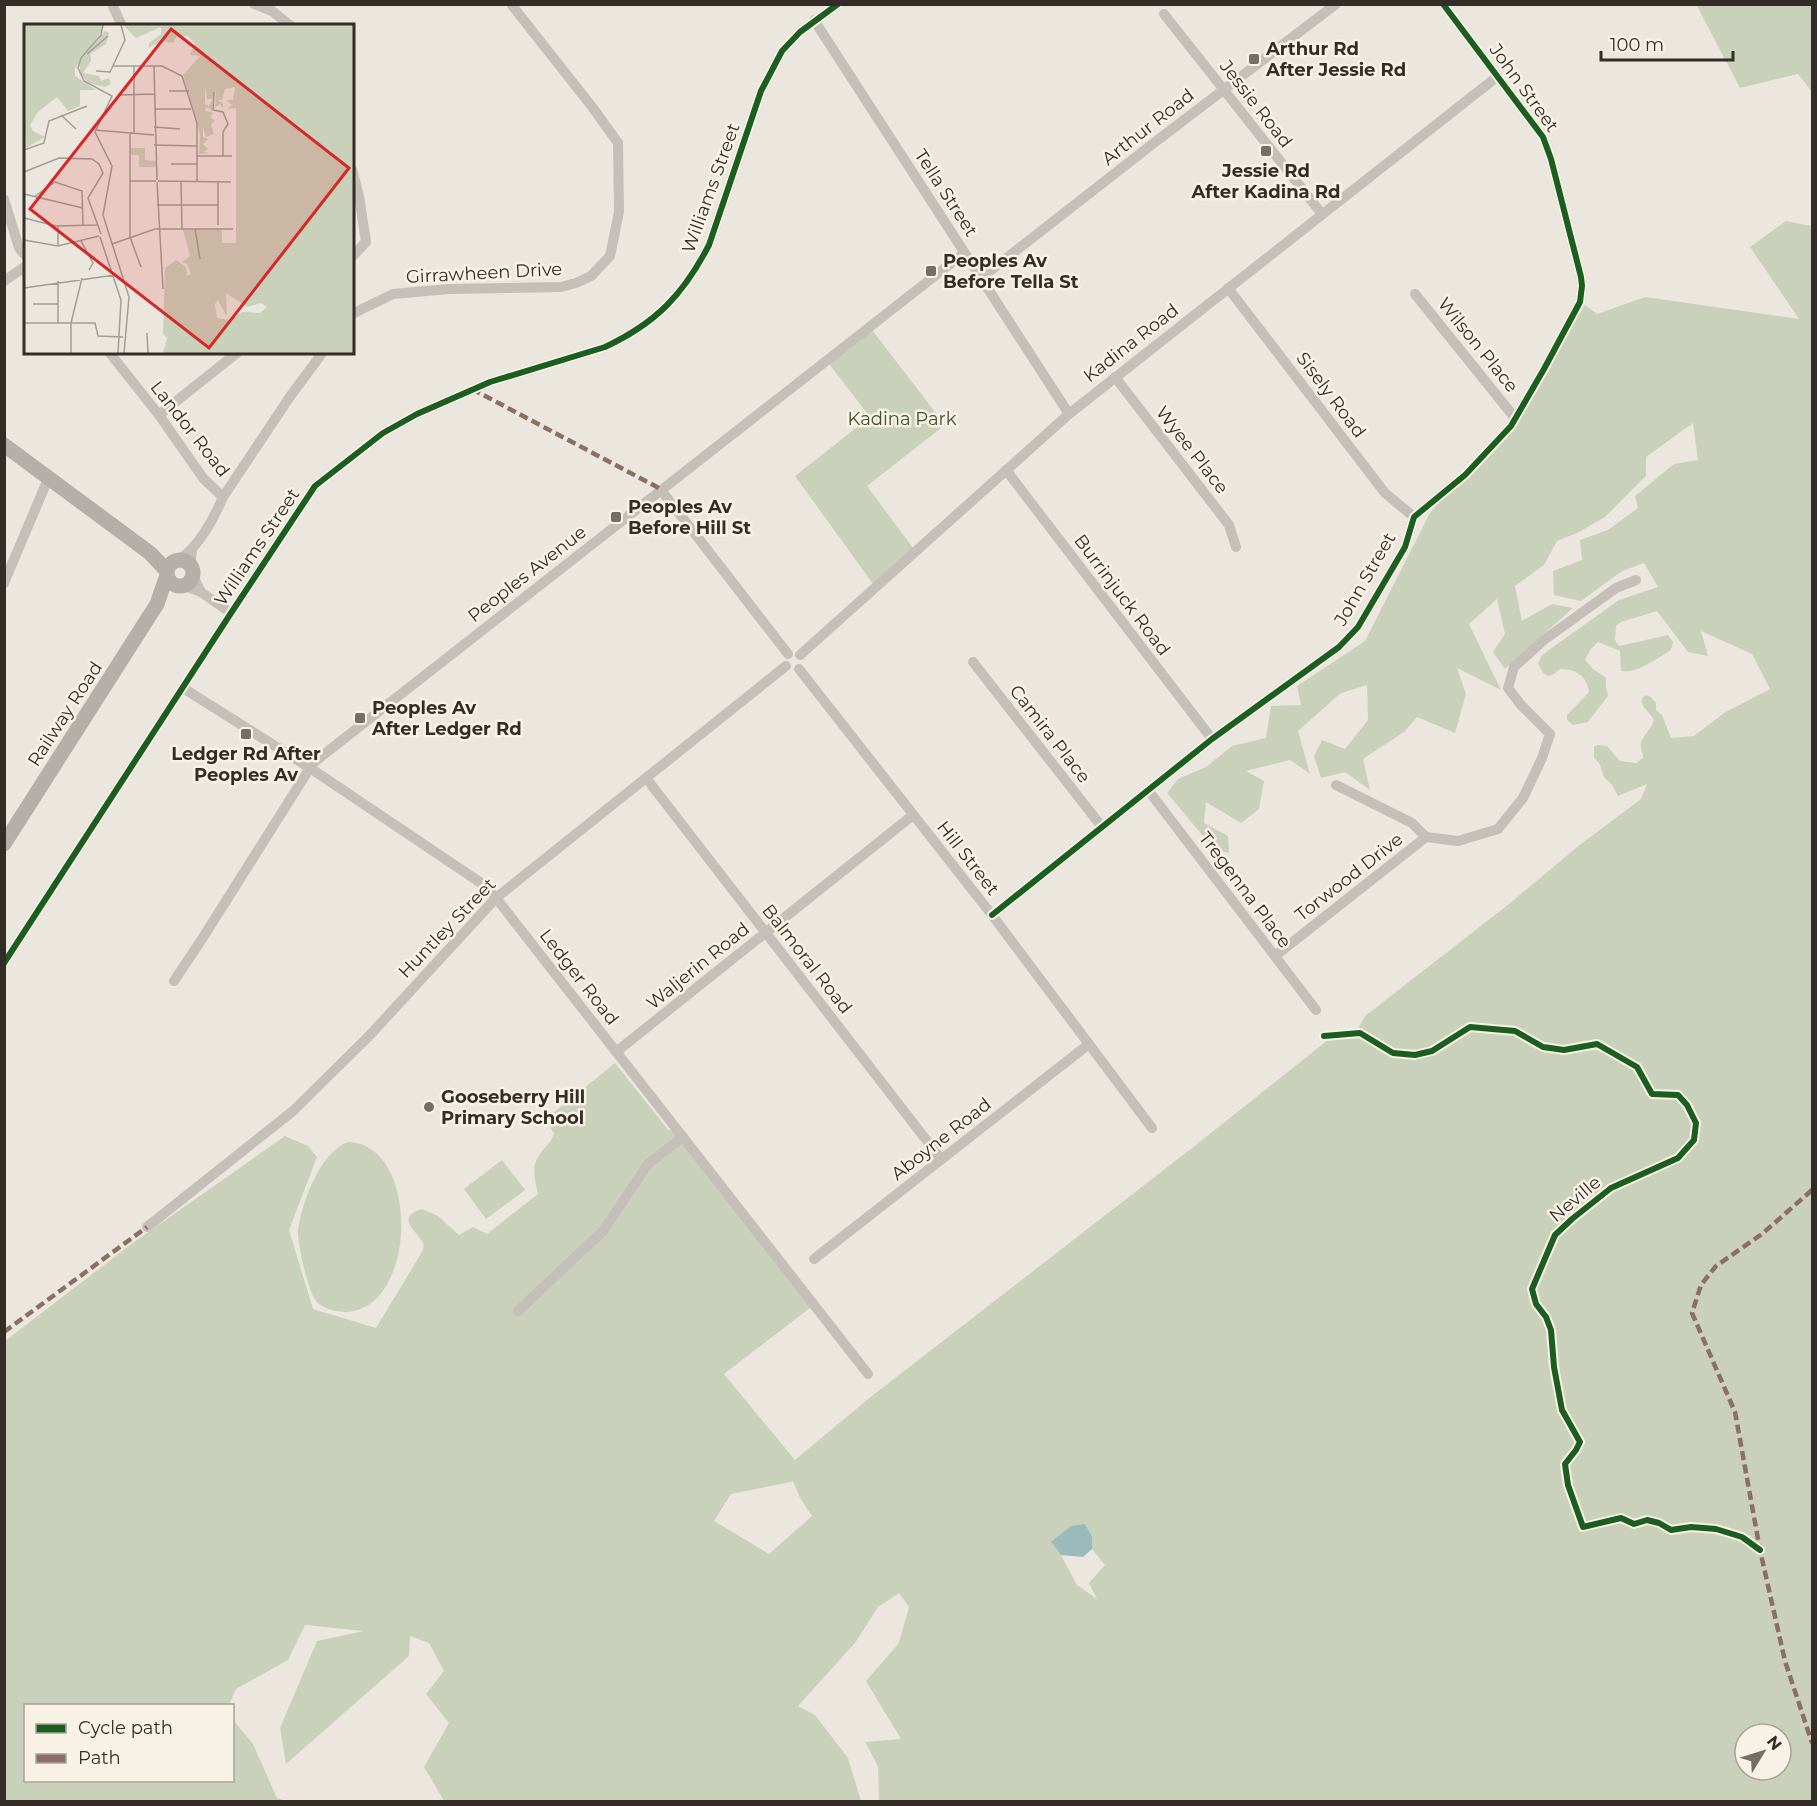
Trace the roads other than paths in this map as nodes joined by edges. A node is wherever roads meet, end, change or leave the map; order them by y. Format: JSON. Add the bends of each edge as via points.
{"nodes":[{"id":1,"x":112,"y":4,"type":"edge"},
{"id":2,"x":254,"y":4,"type":"edge"},
{"id":3,"x":511,"y":4,"type":"edge"},
{"id":4,"x":838,"y":4,"type":"edge"},
{"id":5,"x":1336,"y":4,"type":"edge"},
{"id":6,"x":1443,"y":4,"type":"edge"},
{"id":7,"x":1164,"y":14,"type":"dead end"},
{"id":8,"x":814,"y":20,"type":"junction"},
{"id":9,"x":121,"y":24,"type":"edge"},
{"id":10,"x":288,"y":24,"type":"edge"},
{"id":11,"x":1498,"y":76,"type":"junction"},
{"id":12,"x":1224,"y":89,"type":"junction"},
{"id":13,"x":354,"y":177,"type":"edge"},
{"id":14,"x":4,"y":199,"type":"edge"},
{"id":15,"x":1322,"y":214,"type":"junction"},
{"id":16,"x":24,"y":253,"type":"edge"},
{"id":17,"x":964,"y":253,"type":"junction"},
{"id":18,"x":354,"y":255,"type":"edge"},
{"id":19,"x":24,"y":267,"type":"edge"},
{"id":20,"x":981,"y":278,"type":"junction"},
{"id":21,"x":4,"y":281,"type":"edge"},
{"id":22,"x":1228,"y":288,"type":"junction"},
{"id":23,"x":1415,"y":294,"type":"dead end"},
{"id":24,"x":354,"y":313,"type":"edge"},
{"id":25,"x":111,"y":354,"type":"edge"},
{"id":26,"x":235,"y":354,"type":"edge"},
{"id":27,"x":322,"y":354,"type":"edge"},
{"id":28,"x":1115,"y":377,"type":"junction"},
{"id":29,"x":1069,"y":414,"type":"junction"},
{"id":30,"x":159,"y":415,"type":"junction"},
{"id":31,"x":1515,"y":418,"type":"junction"},
{"id":32,"x":4,"y":445,"type":"edge"},
{"id":33,"x":1006,"y":470,"type":"junction"},
{"id":34,"x":48,"y":479,"type":"junction"},
{"id":35,"x":661,"y":490,"type":"junction"},
{"id":36,"x":223,"y":497,"type":"junction"},
{"id":37,"x":1414,"y":517,"type":"junction"},
{"id":38,"x":1236,"y":547,"type":"dead end"},
{"id":39,"x":180,"y":570,"type":"junction"},
{"id":40,"x":1636,"y":580,"type":"dead end"},
{"id":41,"x":4,"y":584,"type":"edge"},
{"id":42,"x":231,"y":613,"type":"junction"},
{"id":43,"x":788,"y":654,"type":"junction"},
{"id":44,"x":800,"y":655,"type":"junction"},
{"id":45,"x":973,"y":662,"type":"dead end"},
{"id":46,"x":786,"y":666,"type":"junction"},
{"id":47,"x":799,"y":669,"type":"junction"},
{"id":48,"x":183,"y":688,"type":"junction"},
{"id":49,"x":1212,"y":739,"type":"junction"},
{"id":50,"x":310,"y":768,"type":"junction"},
{"id":51,"x":646,"y":778,"type":"junction"},
{"id":52,"x":1336,"y":785,"type":"dead end"},
{"id":53,"x":1149,"y":790,"type":"junction"},
{"id":54,"x":913,"y":815,"type":"junction"},
{"id":55,"x":1102,"y":827,"type":"junction"},
{"id":56,"x":1426,"y":837,"type":"junction"},
{"id":57,"x":4,"y":844,"type":"edge"},
{"id":58,"x":496,"y":897,"type":"junction"},
{"id":59,"x":992,"y":915,"type":"junction"},
{"id":60,"x":766,"y":933,"type":"junction"},
{"id":61,"x":1275,"y":956,"type":"junction"},
{"id":62,"x":4,"y":963,"type":"edge"},
{"id":63,"x":174,"y":981,"type":"dead end"},
{"id":64,"x":1316,"y":1010,"type":"dead end"},
{"id":65,"x":1089,"y":1044,"type":"junction"},
{"id":66,"x":616,"y":1052,"type":"junction"},
{"id":67,"x":1152,"y":1128,"type":"dead end"},
{"id":68,"x":683,"y":1137,"type":"junction"},
{"id":69,"x":941,"y":1160,"type":"junction"},
{"id":70,"x":147,"y":1227,"type":"dead end"},
{"id":71,"x":814,"y":1259,"type":"dead end"},
{"id":72,"x":518,"y":1311,"type":"dead end"},
{"id":73,"x":868,"y":1374,"type":"dead end"}],
"edges":[{"from":1,"to":9,"type":"street"},
{"from":2,"to":10,"type":"street"},
{"from":3,"to":24,"type":"street","name":"Girrawheen Drive","via":[[618,143],[619,212],[610,256],[591,276],[561,287],[393,294]]},
{"from":4,"to":8,"type":"street","name":"Williams Street"},
{"from":5,"to":12,"type":"street","name":"Arthur Road"},
{"from":6,"to":11,"type":"street","name":"John Street"},
{"from":7,"to":12,"type":"street","name":"Jessie Road"},
{"from":8,"to":17,"type":"street","name":"Tella Street"},
{"from":8,"to":42,"type":"street","name":"Williams Street","via":[[782,51],[761,91],[709,245],[668,306],[622,340],[472,389],[383,433],[315,486]]},
{"from":11,"to":15,"type":"street","name":"Kadina Road"},
{"from":11,"to":31,"type":"street","name":"John Street","via":[[1540,131],[1547,147],[1582,286],[1580,302]]},
{"from":12,"to":15,"type":"street","name":"Jessie Road"},
{"from":12,"to":20,"type":"street","name":"Arthur Road"},
{"from":13,"to":18,"type":"street","via":[[366,242]]},
{"from":14,"to":16,"type":"street"},
{"from":15,"to":22,"type":"street","name":"Kadina Road"},
{"from":17,"to":20,"type":"street","name":"Tella Street"},
{"from":17,"to":35,"type":"street","name":"Peoples Avenue"},
{"from":19,"to":21,"type":"street"},
{"from":20,"to":29,"type":"street","name":"Tella Street"},
{"from":22,"to":28,"type":"street","name":"Kadina Road"},
{"from":22,"to":37,"type":"street","name":"Sisely Road","via":[[1384,493]]},
{"from":23,"to":31,"type":"street","name":"Wilson Place"},
{"from":25,"to":30,"type":"street","name":"Landor Road"},
{"from":26,"to":30,"type":"street"},
{"from":27,"to":36,"type":"street"},
{"from":28,"to":29,"type":"street","name":"Kadina Road"},
{"from":28,"to":38,"type":"street","name":"Wyee Place","via":[[1229,525]]},
{"from":29,"to":33,"type":"street","name":"Kadina Road"},
{"from":30,"to":36,"type":"street","name":"Landor Road","via":[[203,478]]},
{"from":31,"to":37,"type":"street","name":"John Street","via":[[1465,475]]},
{"from":32,"to":34,"type":"street"},
{"from":33,"to":44,"type":"street","name":"Kadina Road"},
{"from":33,"to":49,"type":"street","name":"Burrinjuck Road"},
{"from":34,"to":39,"type":"street","via":[[150,553]]},
{"from":34,"to":41,"type":"street"},
{"from":35,"to":43,"type":"street"},
{"from":35,"to":50,"type":"street","name":"Peoples Avenue"},
{"from":36,"to":39,"type":"street"},
{"from":37,"to":49,"type":"street","name":"John Street","via":[[1405,547],[1358,627],[1339,647]]},
{"from":39,"to":42,"type":"street","via":[[201,592]]},
{"from":39,"to":57,"type":"street","name":"Railway Road"},
{"from":40,"to":56,"type":"street","name":"Torwood Drive","via":[[1607,594],[1514,667],[1508,688],[1550,734],[1517,806],[1498,829],[1458,841]]},
{"from":42,"to":48,"type":"street","name":"Williams Street"},
{"from":43,"to":44,"type":"street"},
{"from":43,"to":46,"type":"street"},
{"from":44,"to":47,"type":"street","via":[[803,662]]},
{"from":45,"to":55,"type":"street","name":"Camira Place"},
{"from":46,"to":47,"type":"street"},
{"from":46,"to":51,"type":"street","name":"Huntley Street"},
{"from":47,"to":54,"type":"street","name":"Hill Street"},
{"from":48,"to":50,"type":"street","name":"Ledger Road"},
{"from":48,"to":62,"type":"street","name":"Williams Street"},
{"from":49,"to":53,"type":"street","name":"John Street"},
{"from":50,"to":58,"type":"street","name":"Ledger Road"},
{"from":50,"to":63,"type":"street","name":"Peoples Avenue"},
{"from":51,"to":58,"type":"street","name":"Huntley Street"},
{"from":51,"to":60,"type":"street","name":"Balmoral Road"},
{"from":52,"to":56,"type":"street","via":[[1412,823]]},
{"from":53,"to":55,"type":"street","name":"John Street"},
{"from":53,"to":61,"type":"street","name":"Tregenna Place"},
{"from":54,"to":59,"type":"street","name":"Hill Street"},
{"from":54,"to":60,"type":"street","name":"Waljerin Road"},
{"from":55,"to":59,"type":"street","name":"John Street"},
{"from":56,"to":61,"type":"street","name":"Torwood Drive"},
{"from":58,"to":66,"type":"street","name":"Ledger Road"},
{"from":58,"to":70,"type":"street","name":"Huntley Street","via":[[370,1035],[294,1111]]},
{"from":59,"to":65,"type":"street","name":"Hill Street"},
{"from":60,"to":66,"type":"street","name":"Waljerin Road"},
{"from":60,"to":69,"type":"street","name":"Balmoral Road"},
{"from":61,"to":64,"type":"street","name":"Tregenna Place"},
{"from":65,"to":67,"type":"street","name":"Hill Street"},
{"from":65,"to":69,"type":"street","name":"Aboyne Road"},
{"from":66,"to":68,"type":"street","name":"Ledger Road"},
{"from":68,"to":72,"type":"street","via":[[648,1164],[603,1231]]},
{"from":68,"to":73,"type":"street","name":"Ledger Road"},
{"from":69,"to":71,"type":"street","name":"Aboyne Road"}]}
